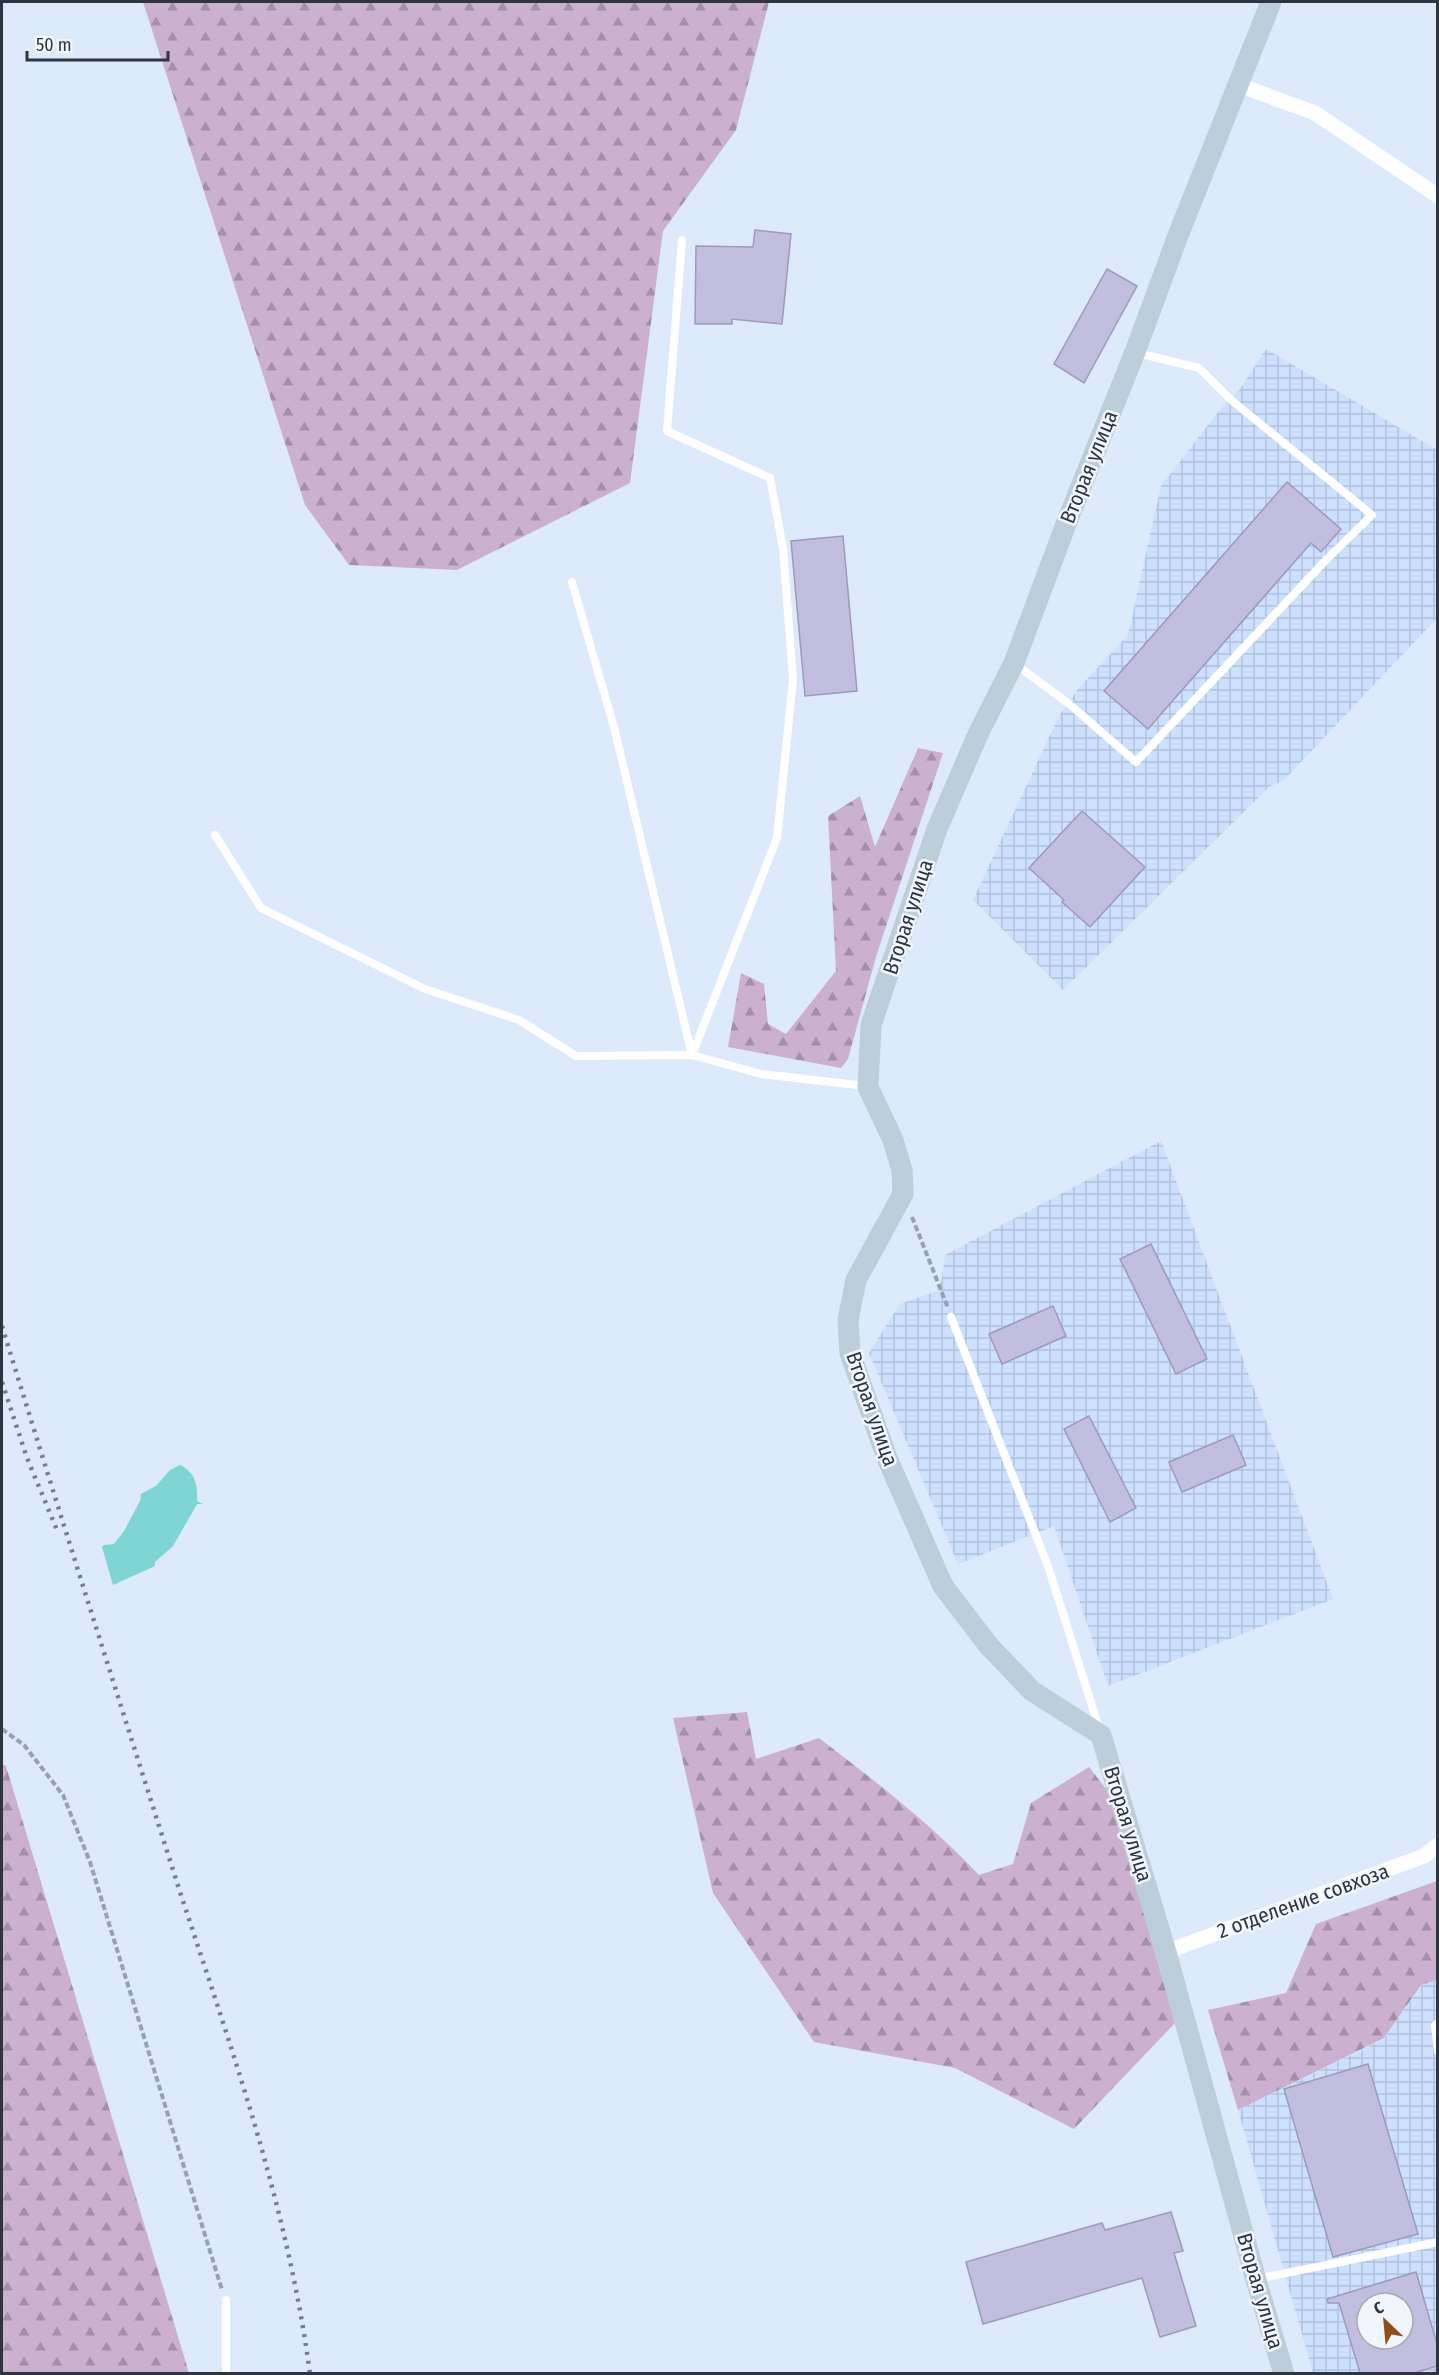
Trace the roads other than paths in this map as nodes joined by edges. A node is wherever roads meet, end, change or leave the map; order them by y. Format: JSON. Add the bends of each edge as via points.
{"nodes":[{"id":1,"x":1271,"y":2,"type":"edge"},
{"id":2,"x":1239,"y":85,"type":"junction"},
{"id":3,"x":1437,"y":196,"type":"edge"},
{"id":4,"x":682,"y":240,"type":"dead end"},
{"id":5,"x":1136,"y":352,"type":"junction"},
{"id":6,"x":572,"y":582,"type":"dead end"},
{"id":7,"x":1014,"y":663,"type":"junction"},
{"id":8,"x":214,"y":835,"type":"dead end"},
{"id":9,"x":692,"y":1055,"type":"junction"},
{"id":10,"x":868,"y":1087,"type":"junction"},
{"id":11,"x":951,"y":1317,"type":"dead end"},
{"id":12,"x":1101,"y":1735,"type":"junction"},
{"id":13,"x":1437,"y":1845,"type":"edge"},
{"id":14,"x":1166,"y":1952,"type":"junction"},
{"id":15,"x":1437,"y":2023,"type":"edge"},
{"id":16,"x":1437,"y":2051,"type":"edge"},
{"id":17,"x":1437,"y":2242,"type":"edge"},
{"id":18,"x":1256,"y":2280,"type":"junction"},
{"id":19,"x":225,"y":2300,"type":"road end"},
{"id":20,"x":226,"y":2373,"type":"edge"},
{"id":21,"x":1284,"y":2373,"type":"edge"}],
"edges":[{"from":1,"to":2,"type":"street","name":"Вторая улица"},
{"from":2,"to":3,"type":"street","via":[[1315,113]]},
{"from":2,"to":5,"type":"street","name":"Вторая улица"},
{"from":4,"to":9,"type":"lane","via":[[667,431],[770,478],[783,548],[793,679],[777,838]]},
{"from":5,"to":7,"type":"street","name":"Вторая улица"},
{"from":5,"to":7,"type":"lane","via":[[1199,368],[1230,399],[1372,515],[1136,762]]},
{"from":6,"to":9,"type":"lane","via":[[614,727]]},
{"from":7,"to":10,"type":"street","name":"Вторая улица","via":[[937,829],[871,1025]]},
{"from":8,"to":9,"type":"lane","via":[[261,908],[425,989],[519,1020],[576,1056]]},
{"from":9,"to":10,"type":"lane","via":[[761,1074]]},
{"from":10,"to":12,"type":"street","name":"Вторая улица","via":[[902,1170],[903,1194],[856,1280],[848,1320],[850,1353],[887,1458],[943,1586],[989,1646],[1032,1691]]},
{"from":11,"to":12,"type":"lane","via":[[1049,1569]]},
{"from":12,"to":14,"type":"street","name":"Вторая улица"},
{"from":13,"to":14,"type":"street","name":"2 отделение совхоза","via":[[1424,1856]]},
{"from":14,"to":18,"type":"street","name":"Вторая улица"},
{"from":15,"to":16,"type":"lane"},
{"from":17,"to":18,"type":"lane"},
{"from":18,"to":21,"type":"street","name":"Вторая улица"},
{"from":19,"to":20,"type":"lane"}]}
